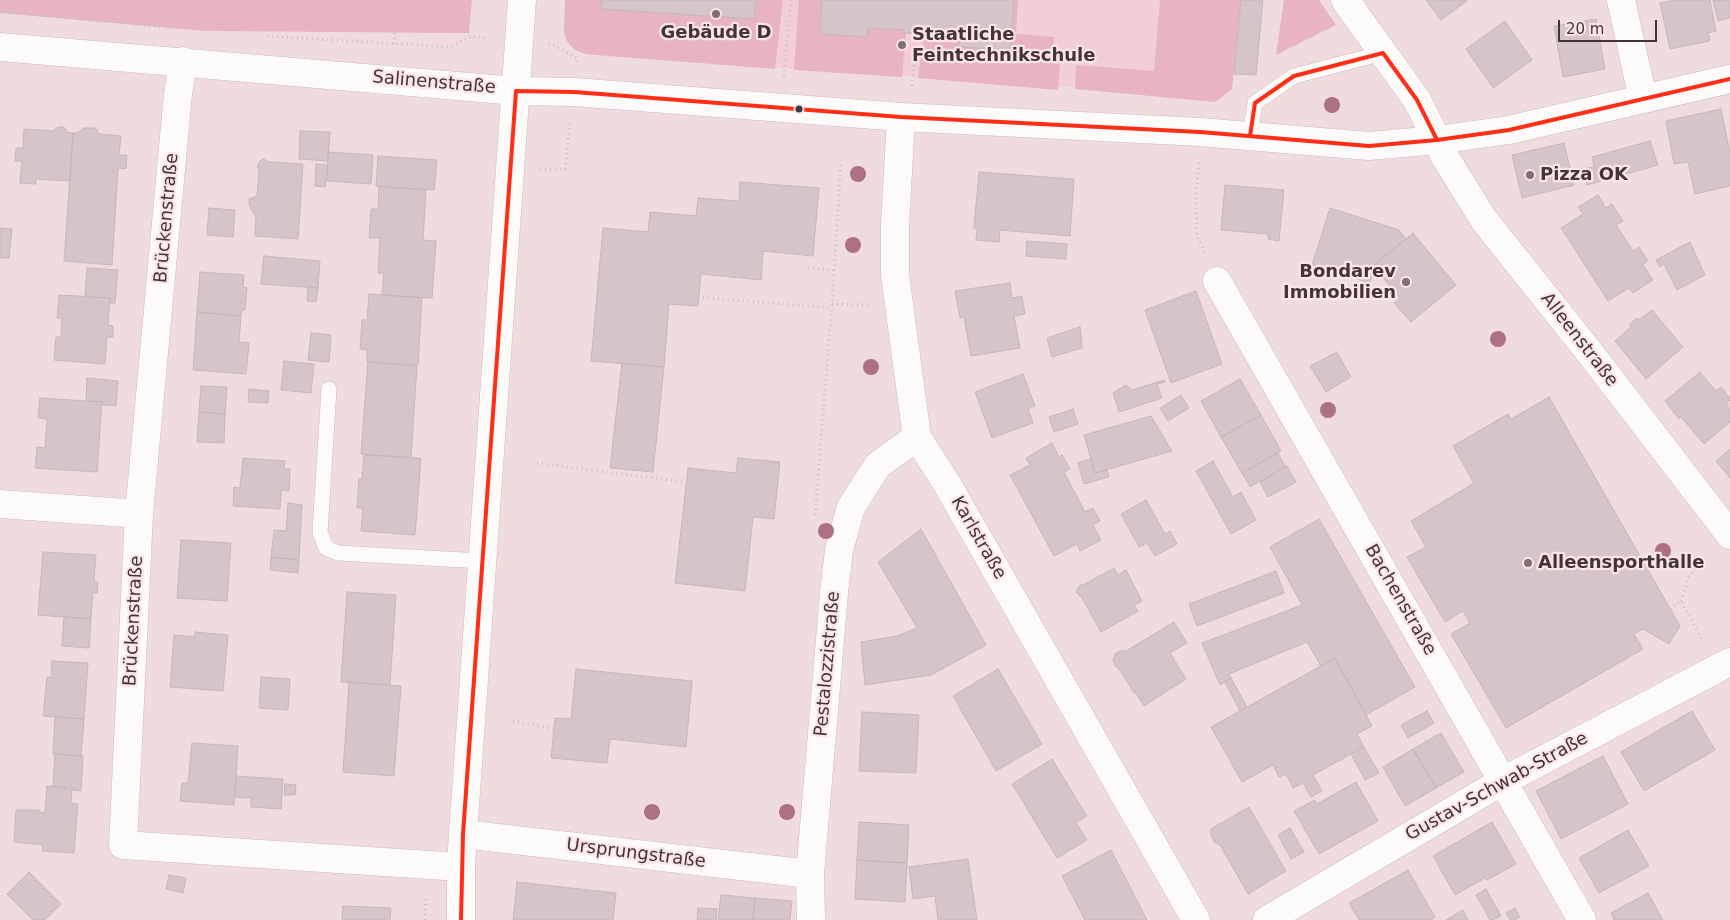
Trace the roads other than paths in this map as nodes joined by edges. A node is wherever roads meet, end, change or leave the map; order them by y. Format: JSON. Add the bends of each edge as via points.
{"nodes":[{"id":1,"x":522,"y":0,"type":"edge"},
{"id":2,"x":1345,"y":0,"type":"edge"},
{"id":3,"x":1621,"y":0,"type":"edge"},
{"id":4,"x":0,"y":47,"type":"edge"},
{"id":5,"x":1383,"y":53,"type":"junction"},
{"id":6,"x":183,"y":62,"type":"junction"},
{"id":7,"x":1730,"y":79,"type":"edge"},
{"id":8,"x":516,"y":91,"type":"junction"},
{"id":9,"x":1643,"y":99,"type":"junction"},
{"id":10,"x":901,"y":117,"type":"junction"},
{"id":11,"x":1250,"y":136,"type":"junction"},
{"id":12,"x":1437,"y":140,"type":"junction"},
{"id":13,"x":1217,"y":281,"type":"road end"},
{"id":14,"x":328,"y":389,"type":"dead end"},
{"id":15,"x":917,"y":437,"type":"junction"},
{"id":16,"x":0,"y":504,"type":"edge"},
{"id":17,"x":138,"y":514,"type":"junction"},
{"id":18,"x":1730,"y":534,"type":"edge"},
{"id":19,"x":482,"y":561,"type":"junction"},
{"id":20,"x":1730,"y":662,"type":"edge"},
{"id":21,"x":1503,"y":780,"type":"junction"},
{"id":22,"x":463,"y":834,"type":"junction"},
{"id":23,"x":461,"y":867,"type":"junction"},
{"id":24,"x":810,"y":874,"type":"junction"},
{"id":25,"x":461,"y":920,"type":"edge"},
{"id":26,"x":811,"y":920,"type":"edge"},
{"id":27,"x":1196,"y":920,"type":"edge"},
{"id":28,"x":1267,"y":920,"type":"edge"},
{"id":29,"x":1582,"y":920,"type":"edge"}],
"edges":[{"from":1,"to":8,"type":"street"},
{"from":2,"to":5,"type":"street","name":"Alleenstraße"},
{"from":3,"to":9,"type":"street"},
{"from":4,"to":6,"type":"street","name":"Salinenstraße"},
{"from":5,"to":11,"type":"lane","via":[[1294,76],[1255,103]]},
{"from":5,"to":12,"type":"street","name":"Alleenstraße","via":[[1417,100]]},
{"from":6,"to":8,"type":"street","name":"Salinenstraße"},
{"from":6,"to":17,"type":"street","name":"Brückenstraße"},
{"from":7,"to":9,"type":"street","name":"Salinenstraße"},
{"from":8,"to":10,"type":"street","name":"Salinenstraße","via":[[574,92]]},
{"from":8,"to":19,"type":"street"},
{"from":9,"to":12,"type":"street","name":"Salinenstraße","via":[[1509,130]]},
{"from":10,"to":11,"type":"street","name":"Salinenstraße"},
{"from":10,"to":15,"type":"street","name":"Karlstraße","via":[[894,225],[895,275]]},
{"from":11,"to":12,"type":"street","name":"Salinenstraße","via":[[1369,146]]},
{"from":12,"to":18,"type":"street","name":"Alleenstraße","via":[[1484,220]]},
{"from":13,"to":21,"type":"street","name":"Bachenstraße"},
{"from":14,"to":19,"type":"lane","via":[[320,532],[326,548],[338,553]]},
{"from":15,"to":24,"type":"street","name":"Pestalozzistraße","via":[[878,465],[851,507],[839,550]]},
{"from":15,"to":27,"type":"street","name":"Karlstraße"},
{"from":16,"to":17,"type":"street"},
{"from":17,"to":23,"type":"street","name":"Brückenstraße","via":[[123,845]]},
{"from":19,"to":22,"type":"street"},
{"from":20,"to":21,"type":"street","name":"Gustav-Schwab-Straße"},
{"from":21,"to":28,"type":"street","name":"Gustav-Schwab-Straße"},
{"from":21,"to":29,"type":"street","name":"Bachenstraße"},
{"from":22,"to":23,"type":"street"},
{"from":22,"to":24,"type":"street","name":"Ursprungstraße"},
{"from":23,"to":25,"type":"street"},
{"from":24,"to":26,"type":"street","name":"Pestalozzistraße"}]}
